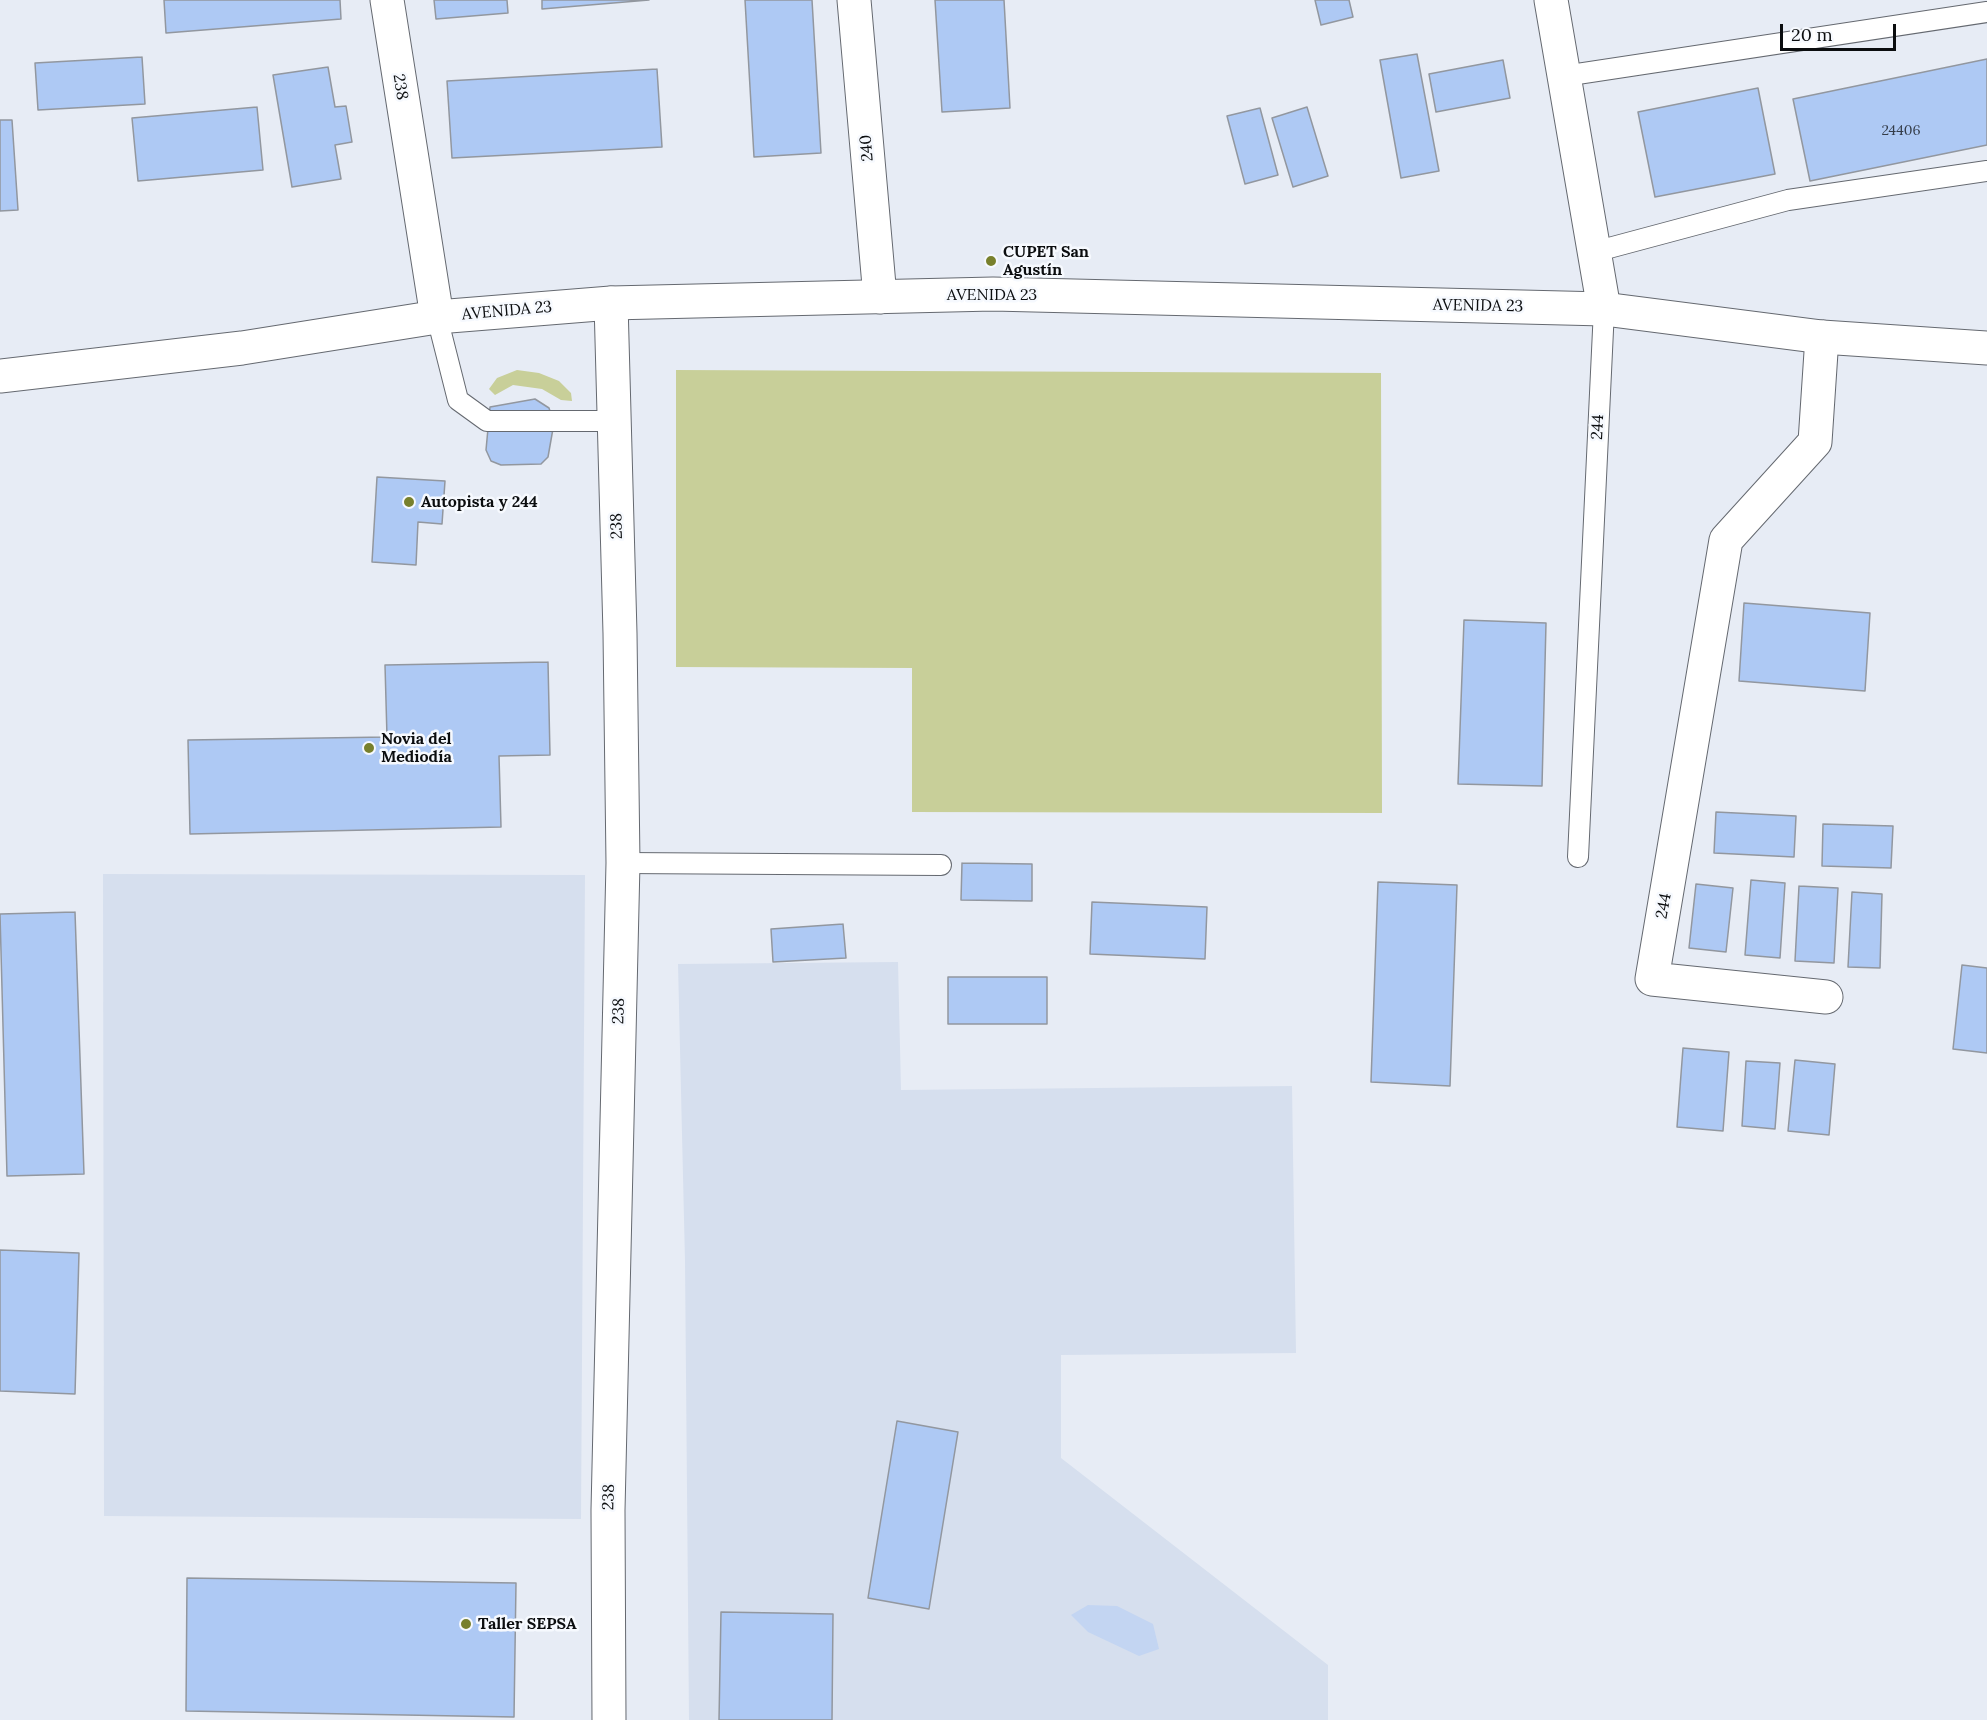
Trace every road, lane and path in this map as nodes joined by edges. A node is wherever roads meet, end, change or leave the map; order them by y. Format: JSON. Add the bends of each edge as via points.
{"nodes":[{"id":1,"x":387,"y":0,"type":"edge"},
{"id":2,"x":854,"y":0,"type":"edge"},
{"id":3,"x":1551,"y":0,"type":"edge"},
{"id":4,"x":1987,"y":12,"type":"edge"},
{"id":5,"x":1564,"y":76,"type":"junction"},
{"id":6,"x":1987,"y":171,"type":"edge"},
{"id":7,"x":1594,"y":252,"type":"junction"},
{"id":8,"x":880,"y":297,"type":"junction"},
{"id":9,"x":611,"y":303,"type":"junction"},
{"id":10,"x":1604,"y":309,"type":"junction"},
{"id":11,"x":436,"y":317,"type":"junction"},
{"id":12,"x":1822,"y":337,"type":"junction"},
{"id":13,"x":1987,"y":348,"type":"edge"},
{"id":14,"x":0,"y":376,"type":"edge"},
{"id":15,"x":613,"y":420,"type":"junction"},
{"id":16,"x":1578,"y":857,"type":"dead end"},
{"id":17,"x":622,"y":863,"type":"junction"},
{"id":18,"x":940,"y":865,"type":"dead end"},
{"id":19,"x":1826,"y":997,"type":"dead end"},
{"id":20,"x":609,"y":1720,"type":"edge"}],
"edges":[{"from":1,"to":11,"type":"street","name":"238"},
{"from":2,"to":8,"type":"street","name":"240"},
{"from":3,"to":5,"type":"street","name":"244"},
{"from":4,"to":5,"type":"lane"},
{"from":5,"to":7,"type":"street","name":"244"},
{"from":6,"to":7,"type":"lane","via":[[1788,200]]},
{"from":7,"to":10,"type":"street","name":"244"},
{"from":8,"to":9,"type":"street","name":"AVENIDA 23"},
{"from":8,"to":10,"type":"street","name":"AVENIDA 23","via":[[993,294]]},
{"from":9,"to":11,"type":"street","name":"AVENIDA 23"},
{"from":9,"to":15,"type":"street","name":"238"},
{"from":10,"to":12,"type":"street","name":"AVENIDA 23"},
{"from":10,"to":16,"type":"lane","name":"244"},
{"from":11,"to":14,"type":"street","name":"AVENIDA 23","via":[[242,348]]},
{"from":11,"to":15,"type":"lane","via":[[458,400],[487,421]]},
{"from":12,"to":13,"type":"street","name":"AVENIDA 23"},
{"from":12,"to":19,"type":"street","name":"244","via":[[1815,442],[1726,540],[1652,979]]},
{"from":15,"to":17,"type":"street","name":"238"},
{"from":17,"to":18,"type":"lane"},
{"from":17,"to":20,"type":"street","name":"238","via":[[609,1498]]}]}
